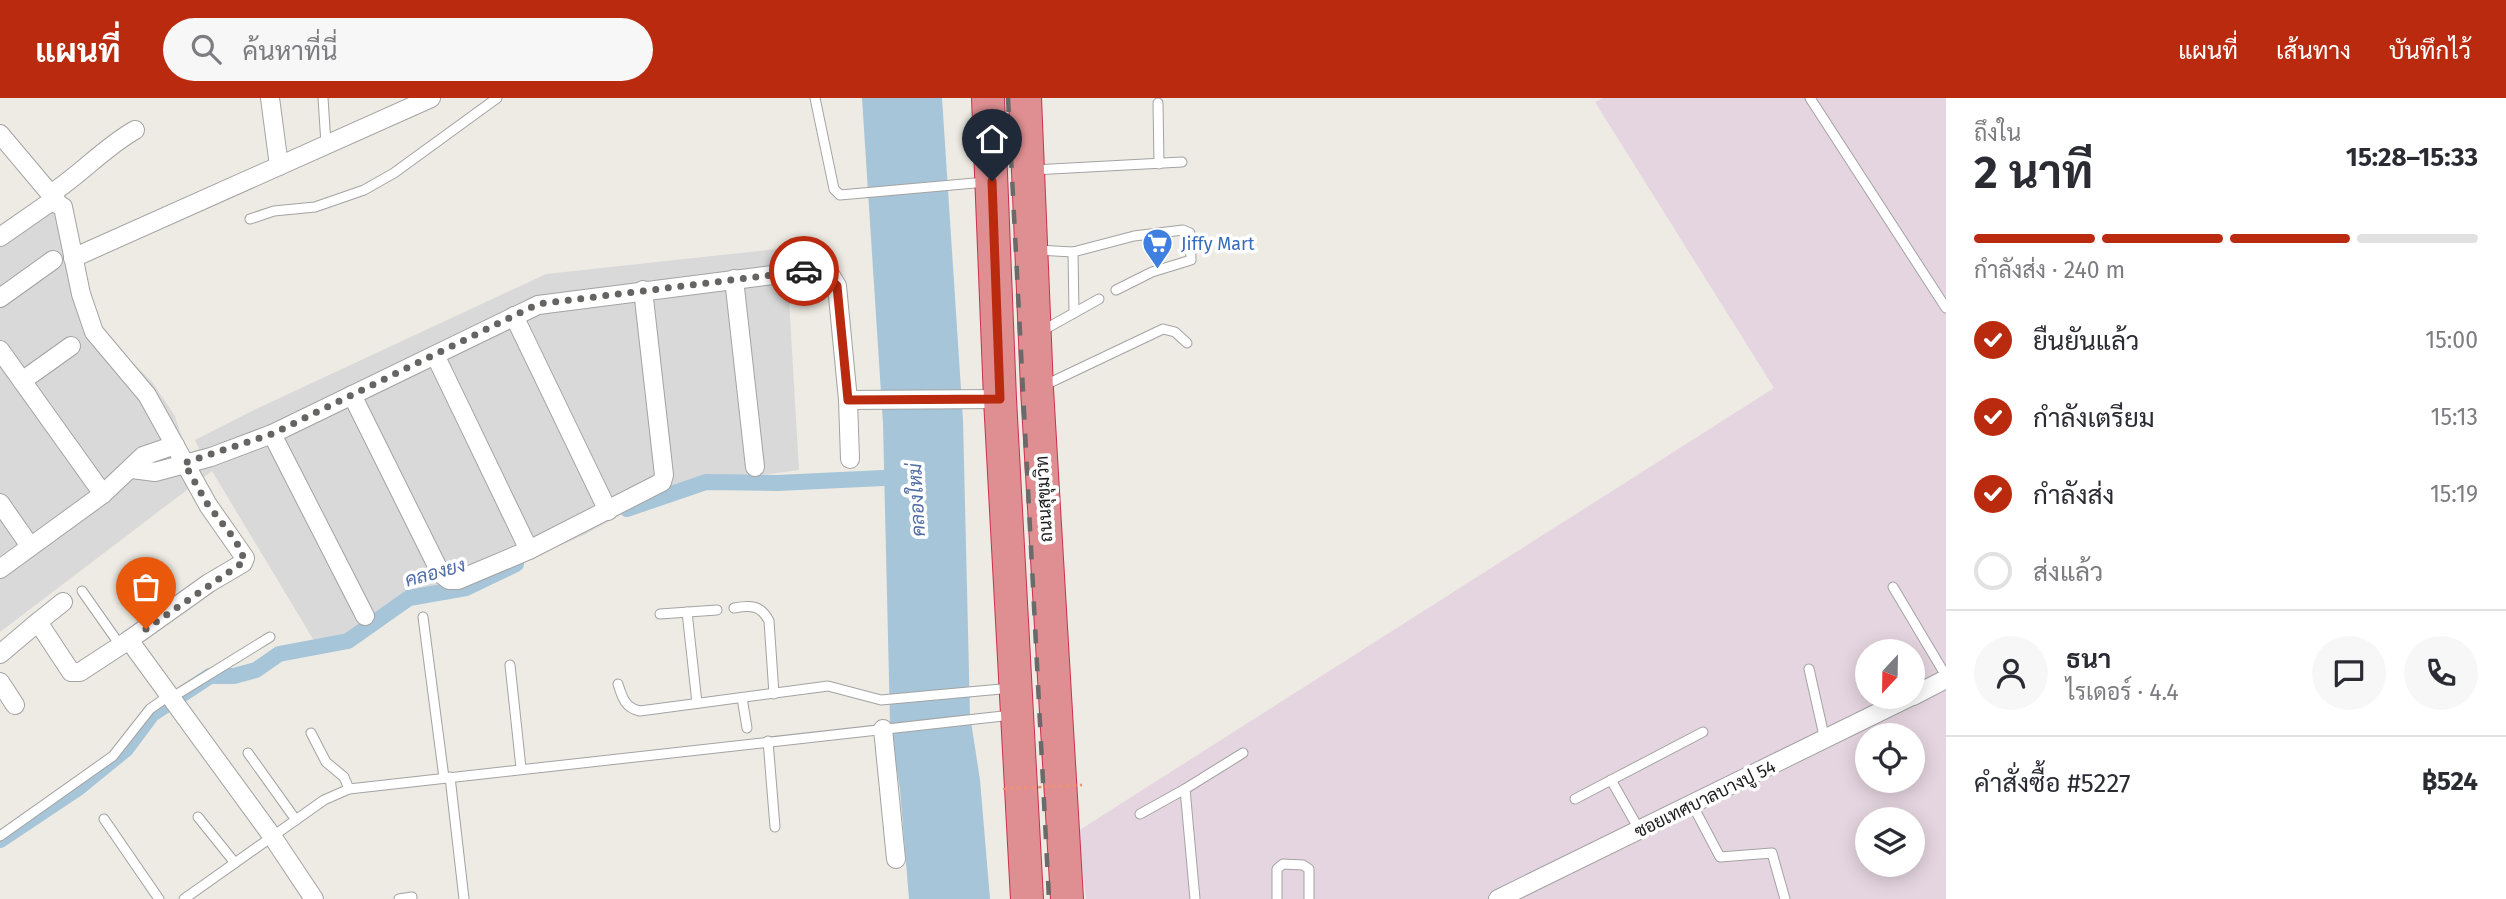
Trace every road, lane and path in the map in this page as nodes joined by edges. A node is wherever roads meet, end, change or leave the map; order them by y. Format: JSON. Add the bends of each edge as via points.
{"nodes":[{"id":1,"x":270,"y":98,"type":"edge"},
{"id":2,"x":323,"y":98,"type":"edge"},
{"id":3,"x":497,"y":98,"type":"edge"},
{"id":4,"x":815,"y":98,"type":"edge"},
{"id":5,"x":988,"y":98,"type":"edge"},
{"id":6,"x":1025,"y":98,"type":"edge"},
{"id":7,"x":1810,"y":98,"type":"edge"},
{"id":8,"x":428,"y":99,"type":"edge"},
{"id":9,"x":1158,"y":103,"type":"dead end"},
{"id":10,"x":135,"y":130,"type":"dead end"},
{"id":11,"x":0,"y":134,"type":"edge"},
{"id":12,"x":326,"y":144,"type":"junction"},
{"id":13,"x":1182,"y":163,"type":"dead end"},
{"id":14,"x":1159,"y":164,"type":"junction"},
{"id":15,"x":279,"y":166,"type":"junction"},
{"id":16,"x":1028,"y":170,"type":"junction"},
{"id":17,"x":992,"y":181,"type":"junction"},
{"id":18,"x":55,"y":198,"type":"junction"},
{"id":19,"x":250,"y":219,"type":"dead end"},
{"id":20,"x":0,"y":237,"type":"edge"},
{"id":21,"x":1031,"y":250,"type":"junction"},
{"id":22,"x":1073,"y":252,"type":"junction"},
{"id":23,"x":80,"y":255,"type":"junction"},
{"id":24,"x":53,"y":260,"type":"dead end"},
{"id":25,"x":734,"y":279,"type":"junction"},
{"id":26,"x":643,"y":290,"type":"junction"},
{"id":27,"x":1116,"y":290,"type":"dead end"},
{"id":28,"x":0,"y":298,"type":"edge"},
{"id":29,"x":1099,"y":299,"type":"dead end"},
{"id":30,"x":1946,"y":308,"type":"edge"},
{"id":31,"x":1074,"y":313,"type":"junction"},
{"id":32,"x":514,"y":316,"type":"junction"},
{"id":33,"x":1035,"y":334,"type":"junction"},
{"id":34,"x":1187,"y":343,"type":"dead end"},
{"id":35,"x":71,"y":346,"type":"dead end"},
{"id":36,"x":0,"y":350,"type":"edge"},
{"id":37,"x":436,"y":356,"type":"junction"},
{"id":38,"x":22,"y":381,"type":"junction"},
{"id":39,"x":1037,"y":389,"type":"junction"},
{"id":40,"x":352,"y":395,"type":"junction"},
{"id":41,"x":857,"y":399,"type":"junction"},
{"id":42,"x":989,"y":399,"type":"junction"},
{"id":43,"x":272,"y":434,"type":"junction"},
{"id":44,"x":175,"y":444,"type":"junction"},
{"id":45,"x":850,"y":459,"type":"dead end"},
{"id":46,"x":188,"y":463,"type":"junction"},
{"id":47,"x":755,"y":467,"type":"dead end"},
{"id":48,"x":132,"y":469,"type":"junction"},
{"id":49,"x":103,"y":494,"type":"junction"},
{"id":50,"x":0,"y":503,"type":"edge"},
{"id":51,"x":608,"y":511,"type":"junction"},
{"id":52,"x":30,"y":546,"type":"junction"},
{"id":53,"x":529,"y":550,"type":"junction"},
{"id":54,"x":0,"y":569,"type":"edge"},
{"id":55,"x":1893,"y":587,"type":"dead end"},
{"id":56,"x":82,"y":591,"type":"dead end"},
{"id":57,"x":63,"y":602,"type":"dead end"},
{"id":58,"x":734,"y":608,"type":"dead end"},
{"id":59,"x":717,"y":610,"type":"dead end"},
{"id":60,"x":687,"y":612,"type":"junction"},
{"id":61,"x":660,"y":614,"type":"dead end"},
{"id":62,"x":365,"y":616,"type":"dead end"},
{"id":63,"x":423,"y":617,"type":"dead end"},
{"id":64,"x":38,"y":622,"type":"junction"},
{"id":65,"x":270,"y":637,"type":"dead end"},
{"id":66,"x":125,"y":643,"type":"junction"},
{"id":67,"x":0,"y":654,"type":"edge"},
{"id":68,"x":510,"y":665,"type":"dead end"},
{"id":69,"x":1809,"y":669,"type":"dead end"},
{"id":70,"x":1946,"y":678,"type":"edge"},
{"id":71,"x":0,"y":682,"type":"edge"},
{"id":72,"x":618,"y":684,"type":"dead end"},
{"id":73,"x":1925,"y":689,"type":"edge"},
{"id":74,"x":774,"y":694,"type":"junction"},
{"id":75,"x":742,"y":698,"type":"junction"},
{"id":76,"x":170,"y":700,"type":"junction"},
{"id":77,"x":1002,"y":702,"type":"junction"},
{"id":78,"x":697,"y":703,"type":"junction"},
{"id":79,"x":15,"y":705,"type":"dead end"},
{"id":80,"x":1886,"y":709,"type":"edge"},
{"id":81,"x":747,"y":727,"type":"dead end"},
{"id":82,"x":885,"y":728,"type":"junction"},
{"id":83,"x":1703,"y":732,"type":"dead end"},
{"id":84,"x":311,"y":733,"type":"dead end"},
{"id":85,"x":1825,"y":740,"type":"junction"},
{"id":86,"x":768,"y":741,"type":"junction"},
{"id":87,"x":248,"y":753,"type":"dead end"},
{"id":88,"x":1243,"y":753,"type":"dead end"},
{"id":89,"x":521,"y":768,"type":"junction"},
{"id":90,"x":447,"y":777,"type":"junction"},
{"id":91,"x":1611,"y":780,"type":"junction"},
{"id":92,"x":1082,"y":785,"type":"dead end"},
{"id":93,"x":349,"y":789,"type":"junction"},
{"id":94,"x":1003,"y":789,"type":"dead end"},
{"id":95,"x":1185,"y":789,"type":"junction"},
{"id":96,"x":1574,"y":799,"type":"dead end"},
{"id":97,"x":1693,"y":806,"type":"junction"},
{"id":98,"x":1140,"y":814,"type":"dead end"},
{"id":99,"x":198,"y":817,"type":"dead end"},
{"id":100,"x":104,"y":818,"type":"dead end"},
{"id":101,"x":296,"y":820,"type":"junction"},
{"id":102,"x":775,"y":827,"type":"dead end"},
{"id":103,"x":1640,"y":831,"type":"junction"},
{"id":104,"x":0,"y":836,"type":"edge"},
{"id":105,"x":272,"y":836,"type":"junction"},
{"id":106,"x":896,"y":859,"type":"dead end"},
{"id":107,"x":235,"y":863,"type":"junction"},
{"id":108,"x":412,"y":897,"type":"dead end"},
{"id":109,"x":159,"y":899,"type":"edge"},
{"id":110,"x":184,"y":899,"type":"edge"},
{"id":111,"x":314,"y":899,"type":"edge"},
{"id":112,"x":399,"y":899,"type":"edge"},
{"id":113,"x":464,"y":899,"type":"edge"},
{"id":114,"x":1027,"y":899,"type":"edge"},
{"id":115,"x":1067,"y":899,"type":"edge"},
{"id":116,"x":1195,"y":899,"type":"edge"},
{"id":117,"x":1277,"y":899,"type":"edge"},
{"id":118,"x":1309,"y":899,"type":"edge"},
{"id":119,"x":1498,"y":899,"type":"edge"},
{"id":120,"x":1785,"y":899,"type":"edge"}],
"edges":[{"from":1,"to":15,"type":"street"},
{"from":2,"to":12,"type":"lane"},
{"from":3,"to":19,"type":"lane","via":[[405,166],[364,190],[322,205]]},
{"from":4,"to":17,"type":"lane","via":[[834,189],[840,195]]},
{"from":5,"to":17,"type":"highway"},
{"from":6,"to":16,"type":"highway","name":"ถนนสุขุมวิท"},
{"from":7,"to":30,"type":"lane"},
{"from":8,"to":12,"type":"street"},
{"from":9,"to":14,"type":"lane"},
{"from":10,"to":18,"type":"street","via":[[111,144]]},
{"from":11,"to":18,"type":"street"},
{"from":12,"to":15,"type":"street"},
{"from":13,"to":14,"type":"lane"},
{"from":14,"to":16,"type":"lane"},
{"from":15,"to":23,"type":"street"},
{"from":16,"to":21,"type":"highway","name":"ถนนสุขุมวิท"},
{"from":17,"to":42,"type":"highway"},
{"from":18,"to":20,"type":"street"},
{"from":18,"to":23,"type":"street"},
{"from":21,"to":22,"type":"lane"},
{"from":21,"to":33,"type":"highway","name":"ถนนสุขุมวิท"},
{"from":22,"to":27,"type":"lane","via":[[1134,236],[1190,233],[1191,260]]},
{"from":22,"to":31,"type":"lane"},
{"from":23,"to":44,"type":"street","via":[[94,332],[147,395]]},
{"from":24,"to":28,"type":"street"},
{"from":25,"to":26,"type":"street"},
{"from":25,"to":41,"type":"street","via":[[812,270],[831,276],[837,286]]},
{"from":25,"to":47,"type":"street"},
{"from":26,"to":32,"type":"street","via":[[553,300]]},
{"from":26,"to":51,"type":"street","via":[[664,475],[656,487]]},
{"from":29,"to":31,"type":"lane"},
{"from":31,"to":33,"type":"lane"},
{"from":32,"to":37,"type":"street"},
{"from":32,"to":51,"type":"street"},
{"from":33,"to":39,"type":"highway","name":"ถนนสุขุมวิท"},
{"from":34,"to":39,"type":"lane","via":[[1163,329]]},
{"from":35,"to":38,"type":"street"},
{"from":36,"to":38,"type":"street"},
{"from":37,"to":40,"type":"street"},
{"from":37,"to":53,"type":"street"},
{"from":38,"to":49,"type":"street"},
{"from":39,"to":115,"type":"highway","name":"ถนนสุขุมวิท"},
{"from":40,"to":43,"type":"street"},
{"from":40,"to":53,"type":"street","via":[[441,574],[458,580]]},
{"from":41,"to":42,"type":"street"},
{"from":41,"to":45,"type":"street"},
{"from":42,"to":77,"type":"highway"},
{"from":43,"to":46,"type":"street"},
{"from":43,"to":62,"type":"street"},
{"from":44,"to":46,"type":"street"},
{"from":44,"to":48,"type":"street","via":[[144,456]]},
{"from":46,"to":48,"type":"street","via":[[155,472]]},
{"from":46,"to":66,"type":"street","via":[[208,505],[236,541],[245,561]]},
{"from":48,"to":49,"type":"street"},
{"from":49,"to":52,"type":"street"},
{"from":50,"to":52,"type":"street"},
{"from":51,"to":53,"type":"street"},
{"from":52,"to":54,"type":"street"},
{"from":55,"to":70,"type":"lane"},
{"from":56,"to":66,"type":"lane"},
{"from":57,"to":64,"type":"street"},
{"from":58,"to":74,"type":"lane","via":[[757,607],[769,621]]},
{"from":59,"to":60,"type":"lane"},
{"from":60,"to":61,"type":"lane"},
{"from":60,"to":78,"type":"lane"},
{"from":63,"to":90,"type":"lane"},
{"from":64,"to":66,"type":"street","via":[[74,674]]},
{"from":64,"to":67,"type":"street"},
{"from":65,"to":76,"type":"lane"},
{"from":66,"to":76,"type":"street"},
{"from":68,"to":89,"type":"lane"},
{"from":69,"to":85,"type":"lane"},
{"from":70,"to":73,"type":"street","name":"ซอยเทศบาลบางปู 54"},
{"from":71,"to":79,"type":"street"},
{"from":72,"to":78,"type":"lane","via":[[631,709]]},
{"from":74,"to":75,"type":"lane"},
{"from":74,"to":77,"type":"lane","via":[[828,686],[881,700]]},
{"from":75,"to":78,"type":"lane"},
{"from":75,"to":81,"type":"lane"},
{"from":76,"to":104,"type":"lane","via":[[150,709],[113,756]]},
{"from":76,"to":105,"type":"street"},
{"from":77,"to":82,"type":"lane"},
{"from":77,"to":114,"type":"highway"},
{"from":80,"to":85,"type":"street","name":"ซอยเทศบาลบางปู 54"},
{"from":82,"to":86,"type":"lane"},
{"from":82,"to":106,"type":"street"},
{"from":83,"to":91,"type":"lane"},
{"from":84,"to":93,"type":"lane","via":[[326,762],[344,777]]},
{"from":85,"to":97,"type":"street","name":"ซอยเทศบาลบางปู 54"},
{"from":86,"to":89,"type":"lane"},
{"from":86,"to":102,"type":"lane"},
{"from":87,"to":101,"type":"lane"},
{"from":88,"to":95,"type":"lane"},
{"from":89,"to":90,"type":"lane"},
{"from":90,"to":93,"type":"lane"},
{"from":90,"to":113,"type":"lane"},
{"from":91,"to":96,"type":"lane"},
{"from":91,"to":103,"type":"lane"},
{"from":92,"to":94,"type":"path","bridge":true},
{"from":93,"to":101,"type":"lane"},
{"from":95,"to":98,"type":"lane"},
{"from":95,"to":116,"type":"lane"},
{"from":97,"to":103,"type":"street","name":"ซอยเทศบาลบางปู 54"},
{"from":97,"to":120,"type":"lane","via":[[1720,857],[1772,853]]},
{"from":99,"to":107,"type":"lane"},
{"from":100,"to":109,"type":"lane"},
{"from":101,"to":105,"type":"lane"},
{"from":103,"to":119,"type":"street","name":"ซอยเทศบาลบางปู 54"},
{"from":105,"to":107,"type":"lane"},
{"from":105,"to":111,"type":"street"},
{"from":107,"to":110,"type":"lane"},
{"from":108,"to":112,"type":"lane"},
{"from":117,"to":118,"type":"lane","via":[[1277,869],[1283,864],[1307,866]]}]}
